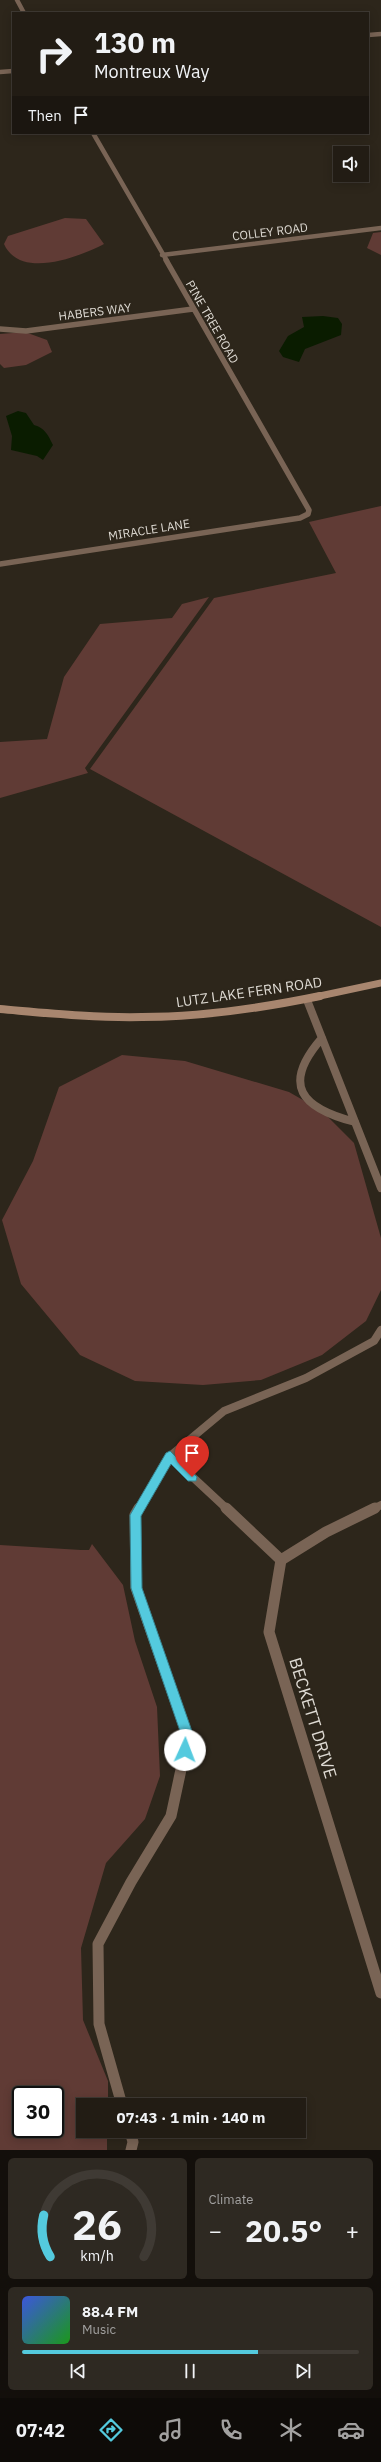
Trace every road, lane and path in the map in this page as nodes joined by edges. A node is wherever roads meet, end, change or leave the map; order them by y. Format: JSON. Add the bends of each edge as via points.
{"nodes":[{"id":1,"x":17,"y":0,"type":"edge"},
{"id":2,"x":23,"y":12,"type":"edge"},
{"id":3,"x":381,"y":34,"type":"edge"},
{"id":4,"x":369,"y":35,"type":"edge"},
{"id":5,"x":12,"y":71,"type":"edge"},
{"id":6,"x":0,"y":72,"type":"edge"},
{"id":7,"x":94,"y":134,"type":"edge"},
{"id":8,"x":381,"y":228,"type":"edge"},
{"id":9,"x":162,"y":255,"type":"junction"},
{"id":10,"x":193,"y":309,"type":"junction"},
{"id":11,"x":0,"y":329,"type":"edge"},
{"id":12,"x":300,"y":518,"type":"joint"},
{"id":13,"x":0,"y":564,"type":"edge"},
{"id":14,"x":381,"y":983,"type":"edge"},
{"id":15,"x":307,"y":1000,"type":"junction"},
{"id":16,"x":0,"y":1009,"type":"edge"},
{"id":17,"x":322,"y":1038,"type":"junction"},
{"id":18,"x":355,"y":1122,"type":"junction"},
{"id":19,"x":381,"y":1188,"type":"edge"},
{"id":20,"x":381,"y":1330,"type":"edge"},
{"id":21,"x":170,"y":1456,"type":"junction"},
{"id":22,"x":381,"y":1505,"type":"edge"},
{"id":23,"x":281,"y":1560,"type":"junction"},
{"id":24,"x":381,"y":1993,"type":"edge"},
{"id":25,"x":120,"y":2098,"type":"edge"},
{"id":26,"x":132,"y":2138,"type":"edge"},
{"id":27,"x":131,"y":2150,"type":"edge"}],
"edges":[{"from":1,"to":2,"type":"street"},
{"from":3,"to":4,"type":"street"},
{"from":5,"to":6,"type":"street"},
{"from":7,"to":9,"type":"street","name":"PINE TREE ROAD"},
{"from":8,"to":9,"type":"street","name":"COLLEY ROAD"},
{"from":9,"to":10,"type":"street","name":"PINE TREE ROAD"},
{"from":10,"to":11,"type":"street","name":"HABERS WAY","via":[[26,331]]},
{"from":10,"to":12,"type":"street","name":"PINE TREE ROAD","via":[[309,507],[308,514]]},
{"from":12,"to":13,"type":"street","name":"MIRACLE LANE"},
{"from":14,"to":15,"type":"main road","name":"LUTZ LAKE FERN ROAD"},
{"from":15,"to":16,"type":"main road","name":"LUTZ LAKE FERN ROAD","via":[[190,1015],[75,1014]]},
{"from":15,"to":17,"type":"street"},
{"from":17,"to":18,"type":"street"},
{"from":17,"to":18,"type":"street","via":[[301,1065],[302,1092],[314,1108],[333,1118]]},
{"from":18,"to":19,"type":"street"},
{"from":20,"to":21,"type":"street","via":[[374,1341],[306,1378],[224,1411]]},
{"from":21,"to":23,"type":"street"},
{"from":21,"to":25,"type":"street","via":[[135,1515],[136,1588],[188,1737],[171,1816],[131,1882],[98,1944],[99,2024]]},
{"from":22,"to":23,"type":"street","via":[[326,1532]]},
{"from":23,"to":24,"type":"street","name":"BECKETT DRIVE","via":[[269,1632]]},
{"from":26,"to":27,"type":"street"}]}
